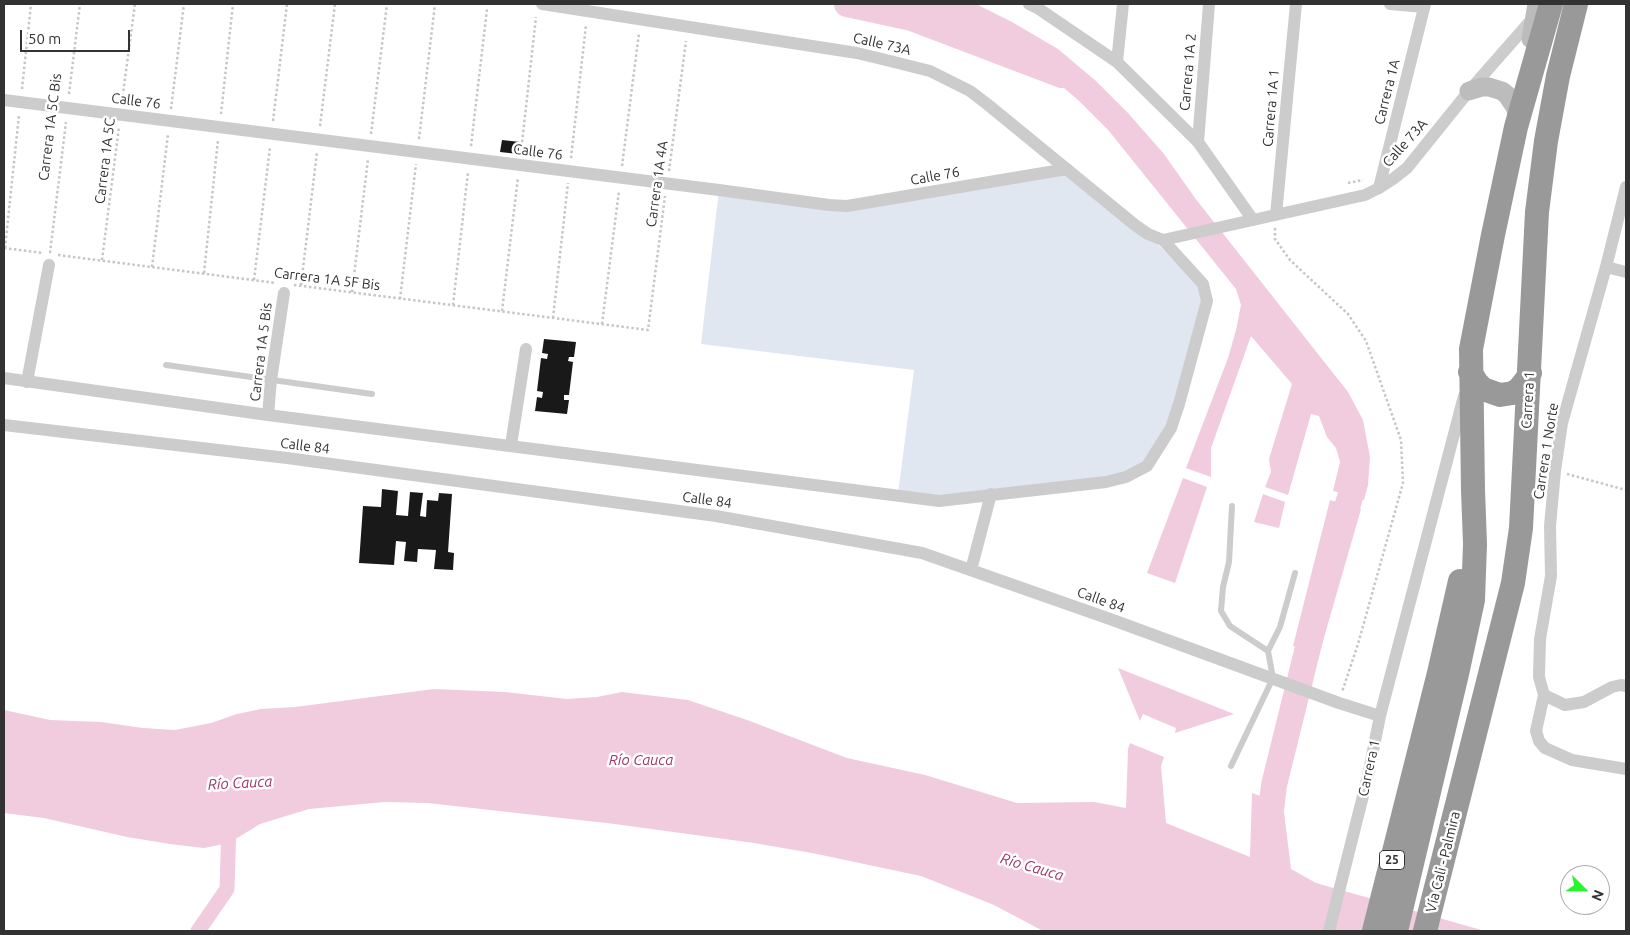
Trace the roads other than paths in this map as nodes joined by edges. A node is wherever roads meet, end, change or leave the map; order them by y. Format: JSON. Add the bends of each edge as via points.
{"nodes":[{"id":1,"x":542,"y":4,"type":"edge"},
{"id":2,"x":1123,"y":4,"type":"edge"},
{"id":3,"x":1209,"y":4,"type":"edge"},
{"id":4,"x":1296,"y":4,"type":"edge"},
{"id":5,"x":1390,"y":4,"type":"edge"},
{"id":6,"x":1576,"y":4,"type":"edge"},
{"id":7,"x":1586,"y":4,"type":"edge"},
{"id":8,"x":1036,"y":5,"type":"edge"},
{"id":9,"x":1425,"y":5,"type":"edge"},
{"id":10,"x":1541,"y":8,"type":"edge"},
{"id":11,"x":1117,"y":62,"type":"junction"},
{"id":12,"x":1558,"y":76,"type":"junction"},
{"id":13,"x":1469,"y":91,"type":"junction"},
{"id":14,"x":4,"y":100,"type":"edge"},
{"id":15,"x":1516,"y":127,"type":"junction"},
{"id":16,"x":1198,"y":142,"type":"junction"},
{"id":17,"x":1067,"y":169,"type":"junction"},
{"id":18,"x":1626,"y":187,"type":"edge"},
{"id":19,"x":1379,"y":188,"type":"junction"},
{"id":20,"x":1276,"y":215,"type":"junction"},
{"id":21,"x":1252,"y":220,"type":"junction"},
{"id":22,"x":1163,"y":240,"type":"junction"},
{"id":23,"x":49,"y":259,"type":"road end"},
{"id":24,"x":1606,"y":267,"type":"junction"},
{"id":25,"x":1626,"y":272,"type":"edge"},
{"id":26,"x":286,"y":287,"type":"road end"},
{"id":27,"x":1206,"y":294,"type":"joint"},
{"id":28,"x":526,"y":349,"type":"dead end"},
{"id":29,"x":166,"y":365,"type":"dead end"},
{"id":30,"x":1470,"y":372,"type":"junction"},
{"id":31,"x":1530,"y":373,"type":"junction"},
{"id":32,"x":4,"y":378,"type":"edge"},
{"id":33,"x":271,"y":380,"type":"junction"},
{"id":34,"x":27,"y":382,"type":"junction"},
{"id":35,"x":372,"y":394,"type":"dead end"},
{"id":36,"x":268,"y":415,"type":"junction"},
{"id":37,"x":4,"y":425,"type":"edge"},
{"id":38,"x":511,"y":445,"type":"junction"},
{"id":39,"x":992,"y":494,"type":"junction"},
{"id":40,"x":1232,"y":506,"type":"dead end"},
{"id":41,"x":971,"y":570,"type":"junction"},
{"id":42,"x":1295,"y":573,"type":"dead end"},
{"id":43,"x":1268,"y":652,"type":"junction"},
{"id":44,"x":1273,"y":678,"type":"junction"},
{"id":45,"x":1626,"y":686,"type":"edge"},
{"id":46,"x":1544,"y":695,"type":"junction"},
{"id":47,"x":1380,"y":716,"type":"junction"},
{"id":48,"x":1230,"y":766,"type":"dead end"},
{"id":49,"x":1626,"y":769,"type":"edge"},
{"id":50,"x":1420,"y":788,"type":"junction"},
{"id":51,"x":1460,"y":792,"type":"joint"},
{"id":52,"x":1329,"y":931,"type":"edge"},
{"id":53,"x":1374,"y":931,"type":"edge"},
{"id":54,"x":1396,"y":931,"type":"edge"},
{"id":55,"x":1425,"y":931,"type":"edge"}],
"edges":[{"from":1,"to":17,"type":"street","name":"Calle 73A","via":[[857,53],[930,71],[970,91]]},
{"from":2,"to":11,"type":"street"},
{"from":3,"to":16,"type":"street","name":"Carrera 1A 2"},
{"from":4,"to":20,"type":"street","name":"Carrera 1A 1"},
{"from":5,"to":9,"type":"street"},
{"from":6,"to":12,"type":"highway","name":"Carrera 1"},
{"from":7,"to":12,"type":"street"},
{"from":8,"to":11,"type":"street"},
{"from":9,"to":19,"type":"street","name":"Carrera 1A"},
{"from":10,"to":13,"type":"street","name":"Calle 73A"},
{"from":10,"to":15,"type":"highway","name":"Carrera 1"},
{"from":11,"to":16,"type":"street"},
{"from":12,"to":31,"type":"highway","name":"Carrera 1","via":[[1537,212]]},
{"from":13,"to":15,"type":"street","via":[[1482,87],[1502,91],[1515,107]]},
{"from":13,"to":19,"type":"street","name":"Calle 73A","via":[[1407,168]]},
{"from":14,"to":17,"type":"street","name":"Calle 76","via":[[829,205],[847,206]]},
{"from":15,"to":30,"type":"highway","name":"Carrera 1","via":[[1471,349]]},
{"from":16,"to":21,"type":"street"},
{"from":17,"to":22,"type":"street","name":"Calle 73A","via":[[1135,225]]},
{"from":18,"to":24,"type":"street","name":"Carrera 1 Norte"},
{"from":19,"to":20,"type":"street","name":"Calle 73A","via":[[1365,195]]},
{"from":20,"to":21,"type":"street","name":"Calle 73A"},
{"from":21,"to":22,"type":"street","name":"Calle 73A"},
{"from":22,"to":27,"type":"street","name":"Calle 73A","via":[[1203,284]]},
{"from":23,"to":34,"type":"street"},
{"from":24,"to":25,"type":"street"},
{"from":24,"to":46,"type":"street","name":"Carrera 1 Norte","via":[[1562,423],[1555,471],[1550,526],[1551,576],[1540,639],[1539,677]]},
{"from":26,"to":33,"type":"street","name":"Carrera 1A 5 Bis"},
{"from":27,"to":39,"type":"street","name":"Calle 84","via":[[1207,301],[1171,428],[1147,466],[1126,477],[1106,482]]},
{"from":28,"to":38,"type":"street"},
{"from":29,"to":33,"type":"lane"},
{"from":30,"to":31,"type":"highway","via":[[1483,389],[1500,395],[1519,389]]},
{"from":30,"to":47,"type":"street","name":"Carrera 1"},
{"from":30,"to":50,"type":"highway","name":"Carrera 1","via":[[1475,544],[1473,600],[1457,674]]},
{"from":31,"to":51,"type":"highway","name":"Carrera 1","via":[[1521,528],[1512,583]]},
{"from":32,"to":34,"type":"street","name":"Calle 84"},
{"from":33,"to":35,"type":"lane"},
{"from":33,"to":36,"type":"street","name":"Carrera 1A 5 Bis"},
{"from":34,"to":36,"type":"street","name":"Calle 84"},
{"from":36,"to":38,"type":"street","name":"Calle 84"},
{"from":37,"to":41,"type":"street","name":"Calle 84","via":[[287,458],[716,516],[922,552]]},
{"from":38,"to":39,"type":"street","name":"Calle 84","via":[[938,501]]},
{"from":39,"to":41,"type":"street"},
{"from":40,"to":43,"type":"lane","via":[[1230,562],[1221,611],[1230,626]]},
{"from":41,"to":44,"type":"street","name":"Calle 84"},
{"from":42,"to":43,"type":"lane","via":[[1280,627]]},
{"from":43,"to":44,"type":"lane"},
{"from":44,"to":47,"type":"street","name":"Calle 84"},
{"from":44,"to":48,"type":"lane"},
{"from":45,"to":46,"type":"street","via":[[1612,687],[1584,702],[1565,705]]},
{"from":46,"to":49,"type":"street","via":[[1536,730],[1538,741],[1545,748],[1572,760]]},
{"from":47,"to":52,"type":"street","name":"Carrera 1"},
{"from":50,"to":53,"type":"highway","number":"25"},
{"from":50,"to":54,"type":"highway","number":"25"},
{"from":51,"to":55,"type":"highway","name":"Vía Cali - Palmira"}]}
